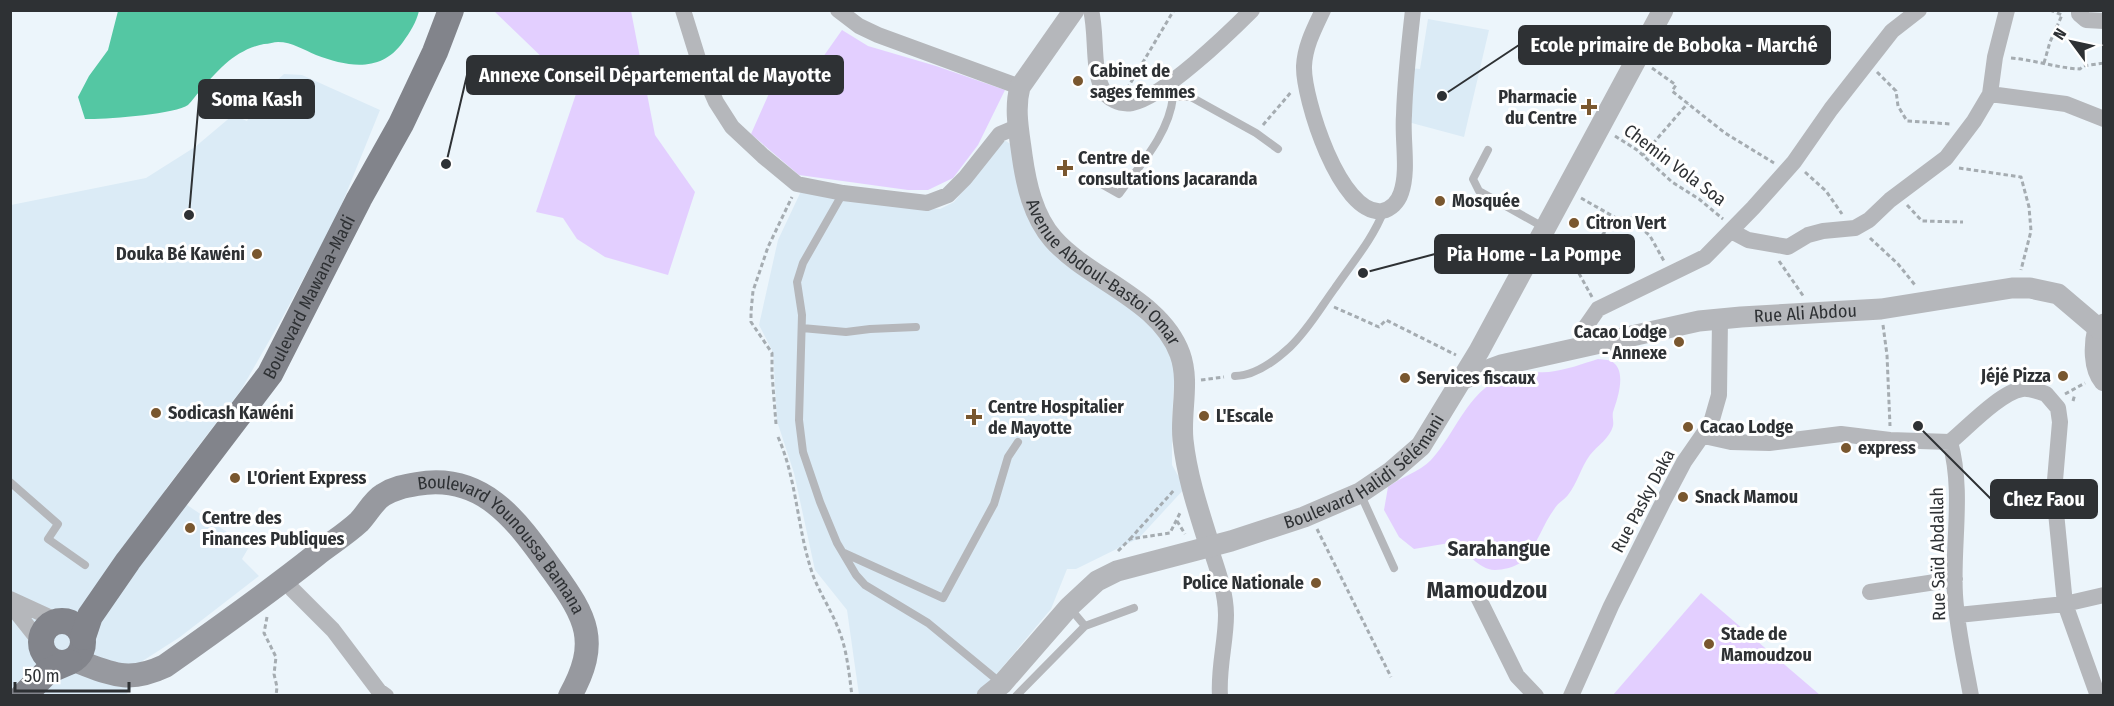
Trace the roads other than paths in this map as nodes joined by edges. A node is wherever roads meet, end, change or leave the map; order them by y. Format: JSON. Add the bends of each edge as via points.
{"nodes":[{"id":1,"x":451,"y":10,"type":"edge"},
{"id":2,"x":683,"y":10,"type":"edge"},
{"id":3,"x":838,"y":10,"type":"edge"},
{"id":4,"x":1074,"y":10,"type":"edge"},
{"id":5,"x":1091,"y":10,"type":"edge"},
{"id":6,"x":1252,"y":10,"type":"edge"},
{"id":7,"x":1323,"y":10,"type":"edge"},
{"id":8,"x":1413,"y":10,"type":"edge"},
{"id":9,"x":1663,"y":10,"type":"edge"},
{"id":10,"x":1919,"y":10,"type":"edge"},
{"id":11,"x":2007,"y":10,"type":"edge"},
{"id":12,"x":2070,"y":13,"type":"edge"},
{"id":13,"x":2103,"y":21,"type":"edge"},
{"id":14,"x":1020,"y":87,"type":"junction"},
{"id":15,"x":1168,"y":92,"type":"junction"},
{"id":16,"x":1989,"y":94,"type":"junction"},
{"id":17,"x":2103,"y":119,"type":"edge"},
{"id":18,"x":1019,"y":126,"type":"junction"},
{"id":19,"x":1278,"y":148,"type":"dead end"},
{"id":20,"x":1488,"y":150,"type":"dead end"},
{"id":21,"x":1089,"y":177,"type":"dead end"},
{"id":22,"x":843,"y":193,"type":"junction"},
{"id":23,"x":1384,"y":210,"type":"junction"},
{"id":24,"x":1545,"y":228,"type":"junction"},
{"id":25,"x":1733,"y":229,"type":"junction"},
{"id":26,"x":1720,"y":319,"type":"junction"},
{"id":27,"x":2101,"y":326,"type":"edge"},
{"id":28,"x":916,"y":327,"type":"dead end"},
{"id":29,"x":802,"y":328,"type":"junction"},
{"id":30,"x":1582,"y":345,"type":"junction"},
{"id":31,"x":1471,"y":353,"type":"junction"},
{"id":32,"x":1501,"y":365,"type":"junction"},
{"id":33,"x":1235,"y":376,"type":"road end"},
{"id":34,"x":2101,"y":378,"type":"edge"},
{"id":35,"x":1463,"y":379,"type":"junction"},
{"id":36,"x":1704,"y":436,"type":"junction"},
{"id":37,"x":1018,"y":442,"type":"dead end"},
{"id":38,"x":1950,"y":442,"type":"junction"},
{"id":39,"x":10,"y":482,"type":"edge"},
{"id":40,"x":1360,"y":493,"type":"junction"},
{"id":41,"x":1210,"y":547,"type":"junction"},
{"id":42,"x":844,"y":553,"type":"junction"},
{"id":43,"x":85,"y":565,"type":"dead end"},
{"id":44,"x":1394,"y":568,"type":"dead end"},
{"id":45,"x":285,"y":579,"type":"junction"},
{"id":46,"x":1955,"y":579,"type":"junction"},
{"id":47,"x":1870,"y":592,"type":"dead end"},
{"id":48,"x":1476,"y":593,"type":"dead end"},
{"id":49,"x":2103,"y":595,"type":"edge"},
{"id":50,"x":10,"y":599,"type":"edge"},
{"id":51,"x":10,"y":604,"type":"edge"},
{"id":52,"x":2065,"y":604,"type":"junction"},
{"id":53,"x":1069,"y":607,"type":"junction"},
{"id":54,"x":1134,"y":608,"type":"dead end"},
{"id":55,"x":1958,"y":615,"type":"junction"},
{"id":56,"x":1084,"y":626,"type":"junction"},
{"id":57,"x":72,"y":641,"type":"junction"},
{"id":58,"x":41,"y":646,"type":"junction"},
{"id":59,"x":1002,"y":692,"type":"edge"},
{"id":60,"x":12,"y":696,"type":"edge"},
{"id":61,"x":23,"y":696,"type":"edge"},
{"id":62,"x":386,"y":696,"type":"edge"},
{"id":63,"x":570,"y":696,"type":"edge"},
{"id":64,"x":1220,"y":696,"type":"edge"},
{"id":65,"x":1536,"y":696,"type":"edge"},
{"id":66,"x":1571,"y":696,"type":"edge"},
{"id":67,"x":1971,"y":696,"type":"edge"},
{"id":68,"x":2098,"y":696,"type":"edge"}],
"edges":[{"from":1,"to":57,"type":"main road","name":"Boulevard Mawana-Madi","via":[[401,124],[270,374]]},
{"from":2,"to":22,"type":"street","via":[[701,68],[732,127],[797,184]]},
{"from":3,"to":14,"type":"street","via":[[878,35]]},
{"from":4,"to":14,"type":"street"},
{"from":5,"to":15,"type":"street","via":[[1101,85],[1108,96],[1123,104]]},
{"from":6,"to":15,"type":"street"},
{"from":7,"to":23,"type":"street","via":[[1306,48],[1304,80],[1315,121],[1332,164],[1351,193],[1370,210]]},
{"from":8,"to":23,"type":"street","via":[[1403,181],[1397,200]]},
{"from":9,"to":24,"type":"street","name":"Boulevard Halidi Sélémani"},
{"from":10,"to":25,"type":"street","via":[[1892,31],[1789,167]]},
{"from":11,"to":16,"type":"street"},
{"from":12,"to":13,"type":"street","via":[[2086,20]]},
{"from":14,"to":18,"type":"street","name":"Avenue Abdoul-Bastoi Omar"},
{"from":15,"to":19,"type":"lane","via":[[1191,97]]},
{"from":15,"to":21,"type":"lane","via":[[1172,106],[1159,138],[1119,194]]},
{"from":16,"to":17,"type":"street","via":[[2066,104]]},
{"from":16,"to":25,"type":"street","via":[[1946,159],[1869,220],[1808,235],[1788,247],[1748,240]]},
{"from":18,"to":22,"type":"street","via":[[1000,134],[948,195],[927,203]]},
{"from":18,"to":41,"type":"street","name":"Avenue Abdoul-Bastoi Omar","via":[[1028,187],[1044,228],[1071,255],[1143,306],[1180,353],[1188,474]]},
{"from":20,"to":24,"type":"lane","via":[[1473,178],[1479,191]]},
{"from":22,"to":29,"type":"lane","via":[[799,273]]},
{"from":23,"to":33,"type":"lane","via":[[1369,239],[1291,346],[1268,364],[1245,376]]},
{"from":24,"to":31,"type":"street","name":"Boulevard Halidi Sélémani"},
{"from":25,"to":30,"type":"street","via":[[1705,257],[1598,309],[1582,332]]},
{"from":26,"to":27,"type":"street","name":"Rue Ali Abdou","via":[[1881,309],[2030,288],[2058,294]]},
{"from":26,"to":30,"type":"street","name":"Rue Ali Abdou"},
{"from":26,"to":36,"type":"street","name":"Rue Pasky Daka","via":[[1719,395]]},
{"from":27,"to":34,"type":"street","via":[[2096,358]]},
{"from":28,"to":29,"type":"lane","via":[[846,332]]},
{"from":29,"to":42,"type":"lane","via":[[799,420],[803,452],[820,502]]},
{"from":30,"to":32,"type":"street","name":"Rue Ali Abdou"},
{"from":31,"to":32,"type":"street"},
{"from":31,"to":35,"type":"street","name":"Boulevard Halidi Sélémani"},
{"from":32,"to":35,"type":"street","name":"Rue Ali Abdou"},
{"from":35,"to":40,"type":"street","name":"Boulevard Halidi Sélémani","via":[[1421,446]]},
{"from":36,"to":38,"type":"street","via":[[1731,442],[1769,443],[1841,434]]},
{"from":36,"to":66,"type":"street","name":"Rue Pasky Daka","via":[[1684,462],[1663,502]]},
{"from":37,"to":42,"type":"lane","via":[[1008,457],[994,504],[942,598]]},
{"from":38,"to":46,"type":"street","name":"Rue Saïd Abdallah","via":[[1957,485]]},
{"from":38,"to":52,"type":"street","via":[[2009,393],[2034,390],[2052,399],[2060,422],[2054,492]]},
{"from":39,"to":43,"type":"lane","via":[[58,524],[48,538]]},
{"from":40,"to":41,"type":"street","name":"Boulevard Halidi Sélémani","via":[[1261,532]]},
{"from":40,"to":44,"type":"lane"},
{"from":41,"to":53,"type":"street","name":"Boulevard Halidi Sélémani","via":[[1117,571],[1097,581]]},
{"from":41,"to":64,"type":"street","via":[[1220,576],[1226,615]]},
{"from":42,"to":59,"type":"lane","via":[[865,585],[928,623]]},
{"from":45,"to":57,"type":"main road","name":"Boulevard Younoussa Bamana","via":[[149,674],[109,674]]},
{"from":45,"to":62,"type":"street","via":[[333,630]]},
{"from":45,"to":63,"type":"main road","name":"Boulevard Younoussa Bamana","via":[[359,522],[381,496],[398,487],[445,482],[472,489],[496,504],[523,530],[579,612],[588,645]]},
{"from":46,"to":47,"type":"street"},
{"from":46,"to":55,"type":"street","name":"Rue Saïd Abdallah"},
{"from":48,"to":65,"type":"street","via":[[1517,676]]},
{"from":49,"to":52,"type":"street"},
{"from":50,"to":57,"type":"street"},
{"from":51,"to":58,"type":"street"},
{"from":52,"to":55,"type":"street"},
{"from":52,"to":68,"type":"street"},
{"from":53,"to":56,"type":"lane"},
{"from":53,"to":59,"type":"street","name":"Boulevard Halidi Sélémani"},
{"from":54,"to":56,"type":"lane"},
{"from":55,"to":67,"type":"street","name":"Rue Saïd Abdallah"},
{"from":56,"to":59,"type":"lane"},
{"from":57,"to":58,"type":"main road","name":"Boulevard Mawana-Madi","via":[[48,626],[42,633]]},
{"from":57,"to":58,"type":"main road","via":[[58,663],[46,656]]},
{"from":57,"to":61,"type":"main road"},
{"from":58,"to":60,"type":"main road","name":"Boulevard Mawana-Madi","via":[[36,662]]}]}
